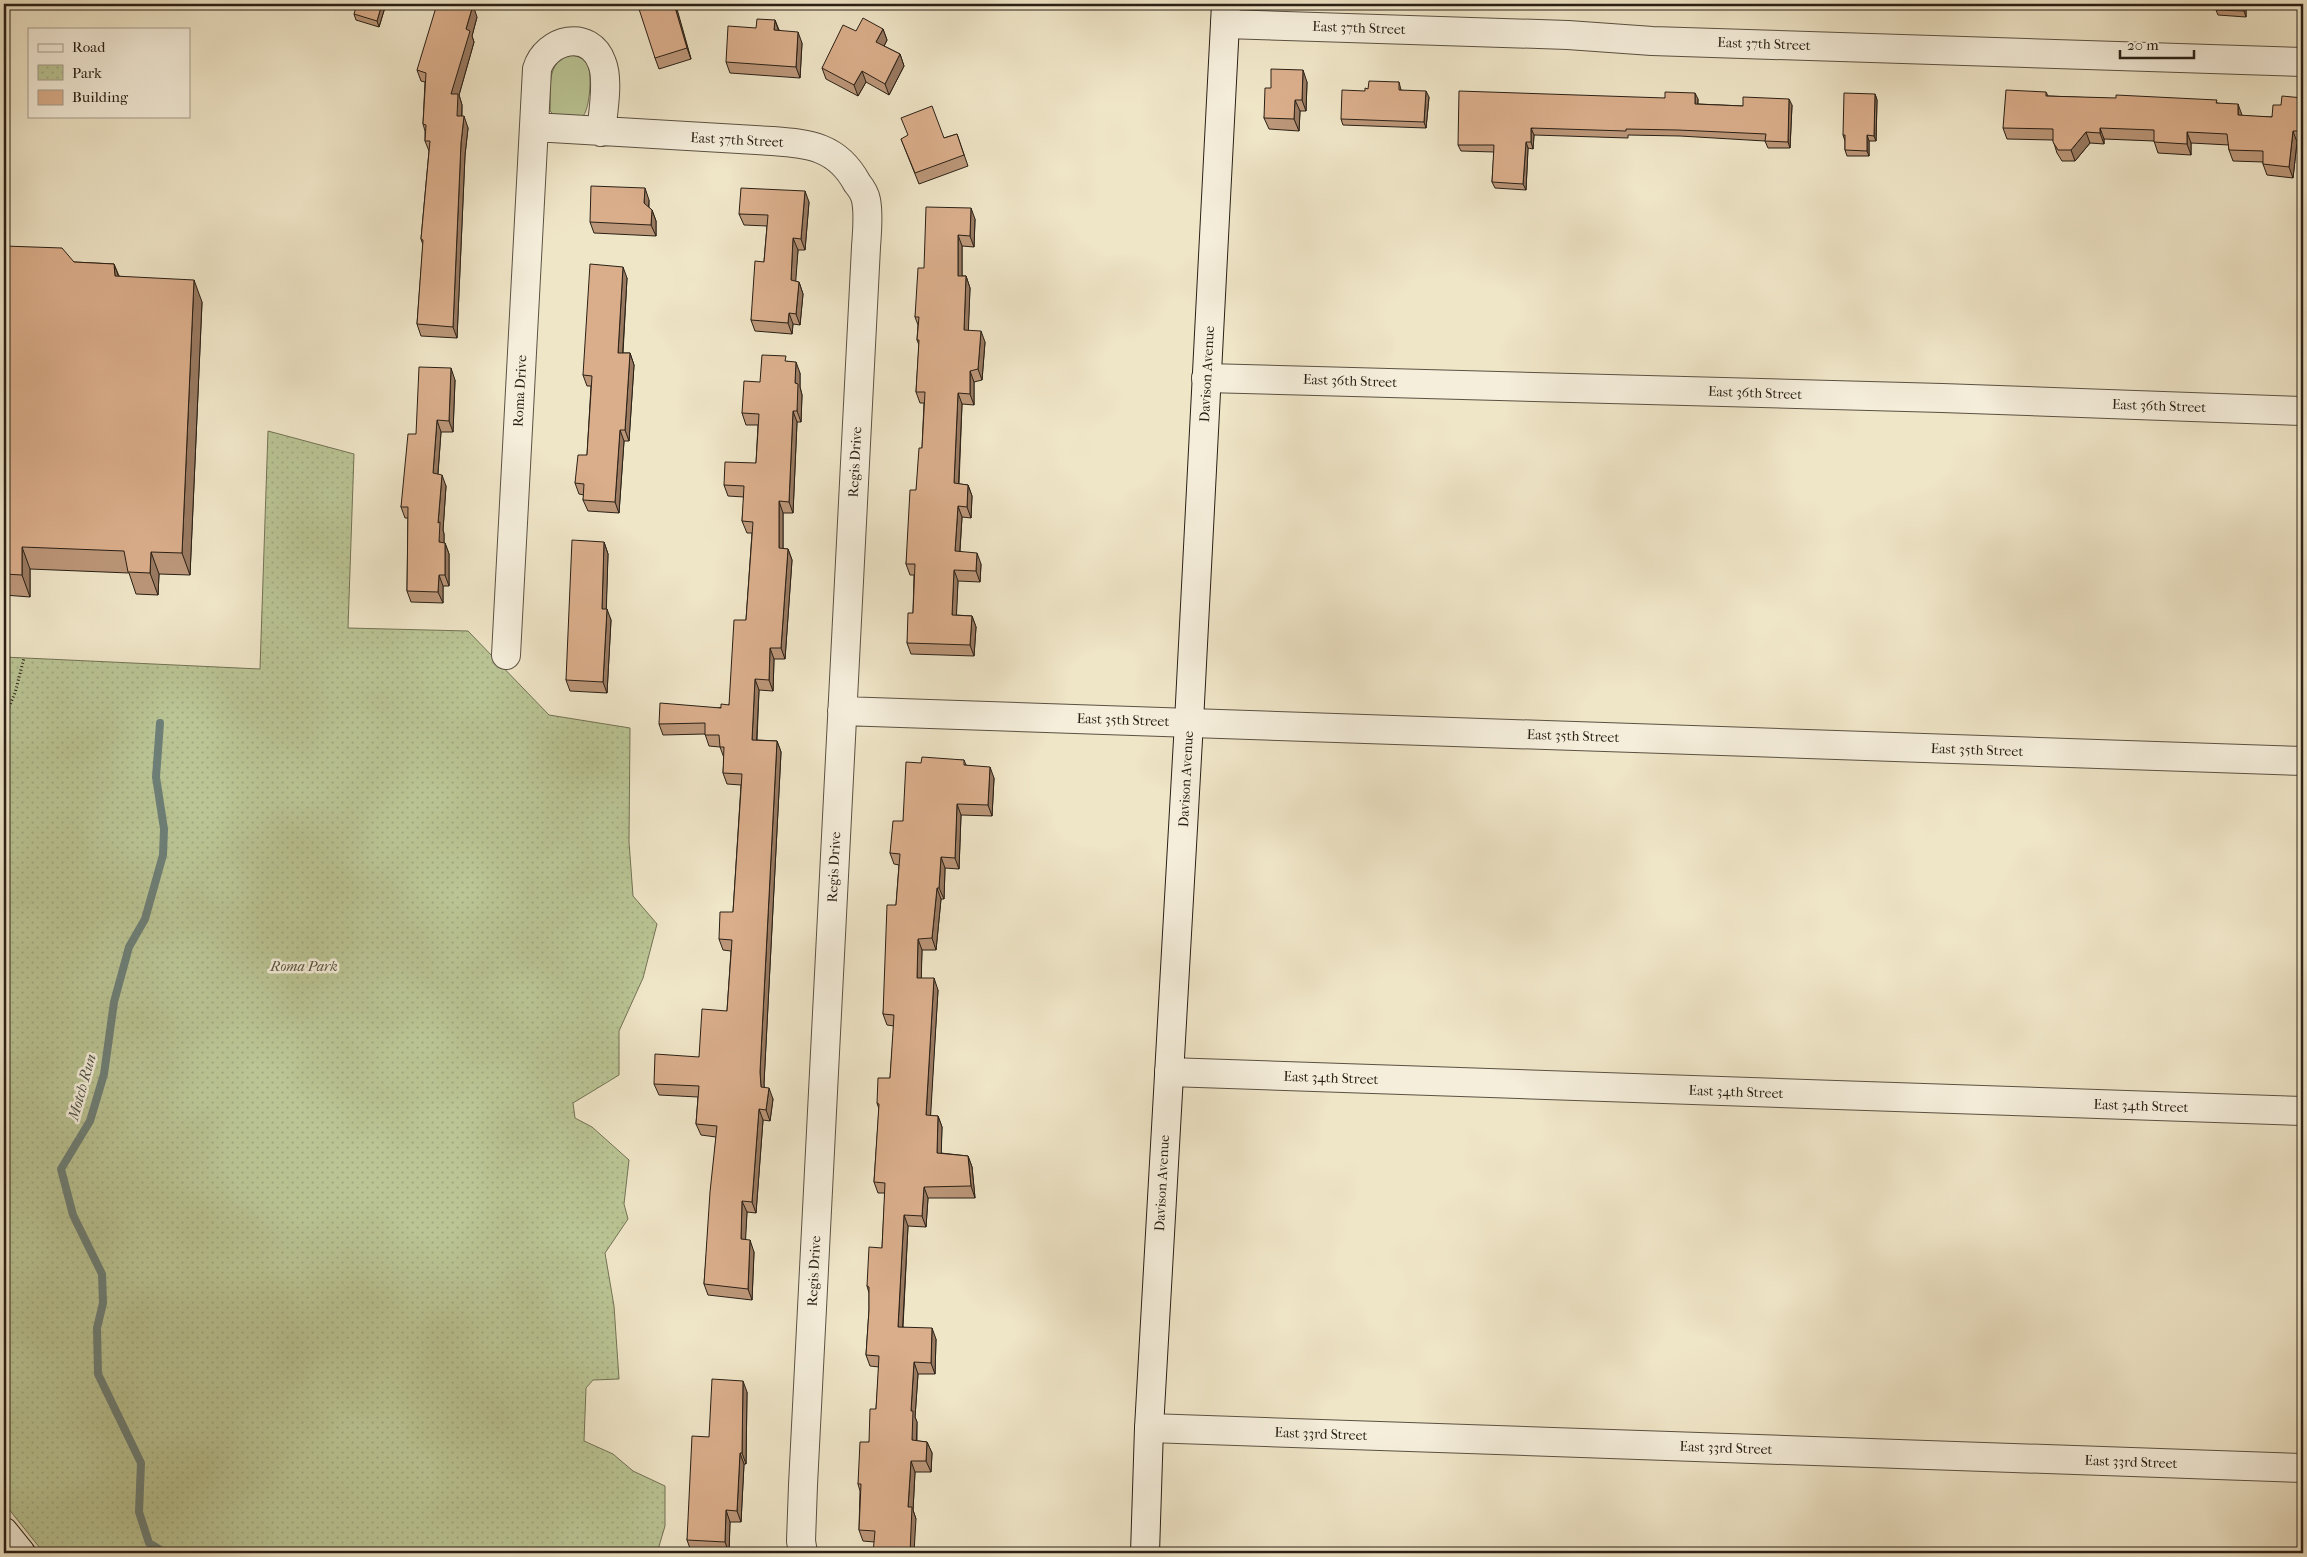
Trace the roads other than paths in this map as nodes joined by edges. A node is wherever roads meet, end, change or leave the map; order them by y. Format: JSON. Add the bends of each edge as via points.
{"nodes":[{"id":1,"x":1226,"y":14,"type":"edge"},
{"id":2,"x":2303,"y":62,"type":"edge"},
{"id":3,"x":534,"y":127,"type":"junction"},
{"id":4,"x":601,"y":132,"type":"junction"},
{"id":5,"x":857,"y":182,"type":"joint"},
{"id":6,"x":1206,"y":378,"type":"junction"},
{"id":7,"x":2303,"y":411,"type":"edge"},
{"id":8,"x":506,"y":655,"type":"dead end"},
{"id":9,"x":842,"y":711,"type":"junction"},
{"id":10,"x":1189,"y":722,"type":"junction"},
{"id":11,"x":2303,"y":761,"type":"edge"},
{"id":12,"x":1169,"y":1072,"type":"junction"},
{"id":13,"x":2303,"y":1111,"type":"edge"},
{"id":14,"x":1149,"y":1428,"type":"junction"},
{"id":15,"x":2303,"y":1468,"type":"edge"},
{"id":16,"x":803,"y":1553,"type":"edge"},
{"id":17,"x":1146,"y":1553,"type":"edge"}],
"edges":[{"from":1,"to":2,"type":"street","name":"East 37th Street","via":[[1652,41]]},
{"from":1,"to":6,"type":"street","name":"Davison Avenue"},
{"from":3,"to":4,"type":"street","name":"East 37th Street"},
{"from":3,"to":4,"type":"street","via":[[539,61],[559,42],[568,40],[588,44],[603,63]]},
{"from":3,"to":8,"type":"street","name":"Roma Drive"},
{"from":4,"to":5,"type":"street","name":"East 37th Street","via":[[799,143],[833,154]]},
{"from":5,"to":9,"type":"street","name":"Regis Drive","via":[[866,199],[868,218]]},
{"from":6,"to":7,"type":"street","name":"East 36th Street"},
{"from":6,"to":10,"type":"street","name":"Davison Avenue"},
{"from":9,"to":10,"type":"street","name":"East 35th Street"},
{"from":9,"to":16,"type":"street","name":"Regis Drive","via":[[803,1484]]},
{"from":10,"to":11,"type":"street","name":"East 35th Street"},
{"from":10,"to":12,"type":"street","name":"Davison Avenue"},
{"from":12,"to":13,"type":"street","name":"East 34th Street"},
{"from":12,"to":14,"type":"street","name":"Davison Avenue"},
{"from":14,"to":15,"type":"street","name":"East 33rd Street"},
{"from":14,"to":17,"type":"street","name":"Davison Avenue"}]}
